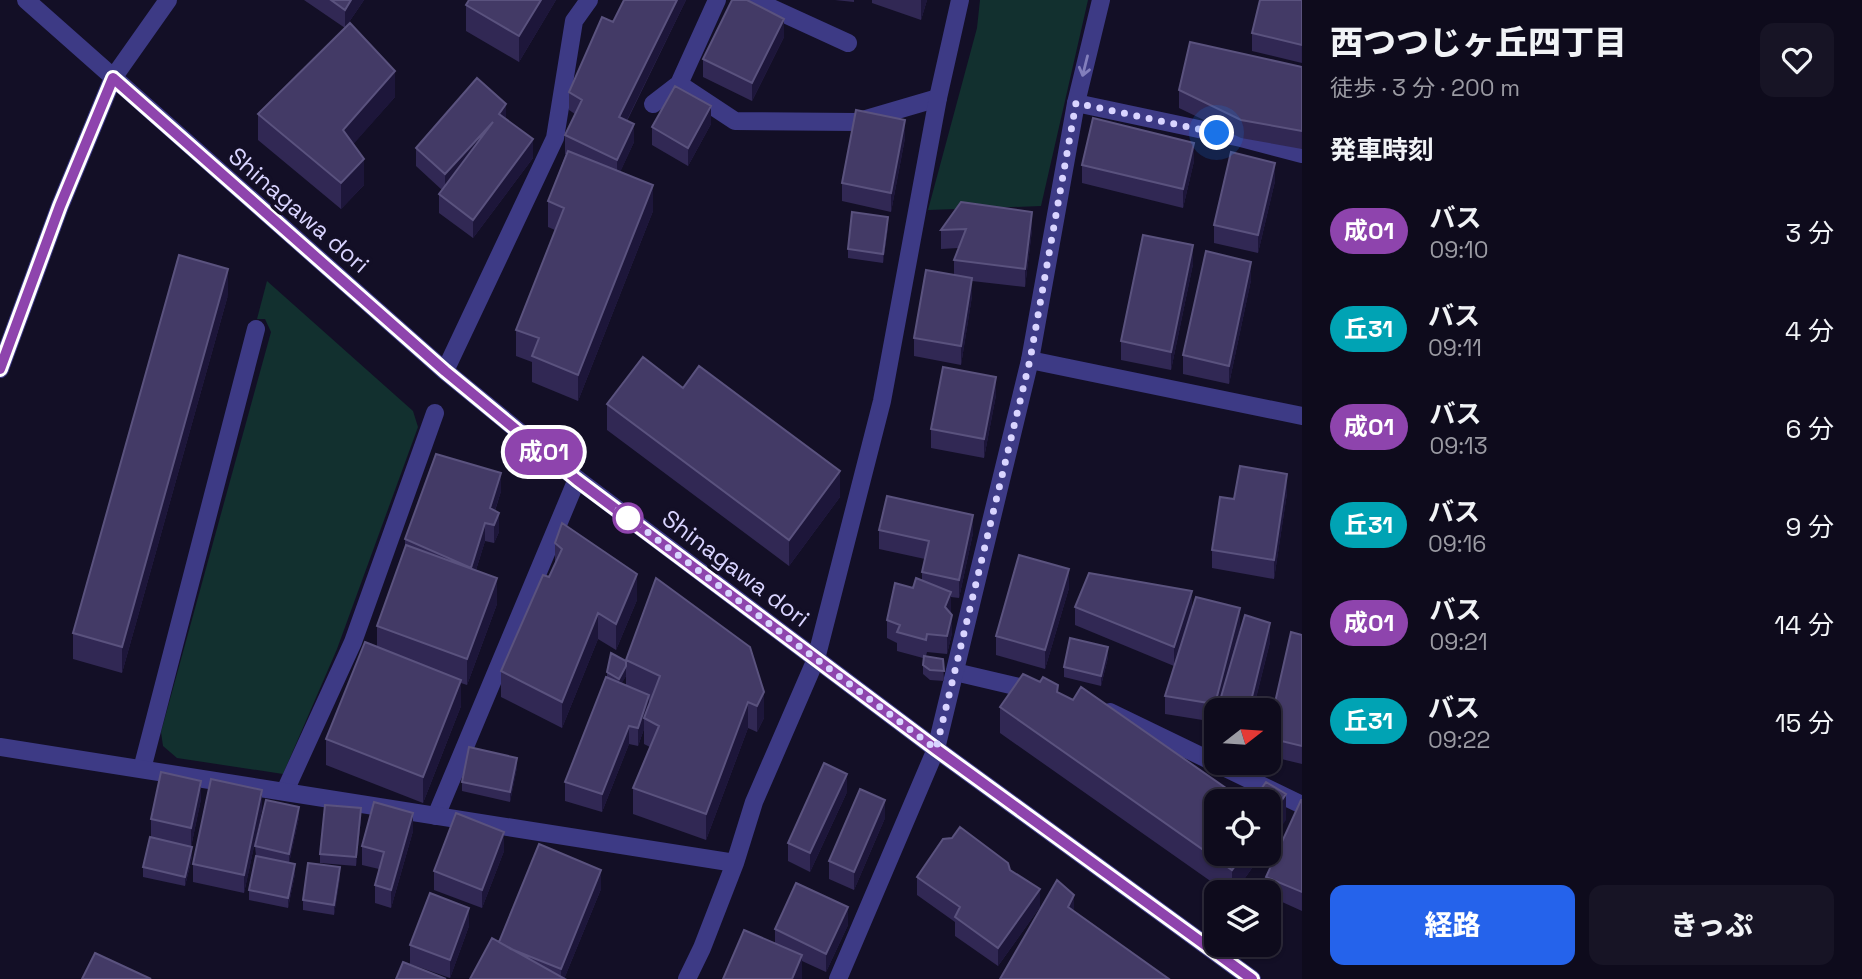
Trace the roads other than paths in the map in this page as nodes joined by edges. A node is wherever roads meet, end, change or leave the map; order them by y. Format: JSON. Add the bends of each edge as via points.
{"nodes":[{"id":1,"x":26,"y":0,"type":"edge"},
{"id":2,"x":168,"y":0,"type":"edge"},
{"id":3,"x":589,"y":0,"type":"edge"},
{"id":4,"x":717,"y":0,"type":"edge"},
{"id":5,"x":754,"y":0,"type":"edge"},
{"id":6,"x":960,"y":0,"type":"edge"},
{"id":7,"x":1101,"y":0,"type":"edge"},
{"id":8,"x":848,"y":43,"type":"dead end"},
{"id":9,"x":113,"y":78,"type":"junction"},
{"id":10,"x":679,"y":84,"type":"junction"},
{"id":11,"x":938,"y":98,"type":"junction"},
{"id":12,"x":1076,"y":103,"type":"junction"},
{"id":13,"x":653,"y":104,"type":"dead end"},
{"id":14,"x":1302,"y":154,"type":"edge"},
{"id":15,"x":256,"y":329,"type":"dead end"},
{"id":16,"x":1030,"y":360,"type":"junction"},
{"id":17,"x":0,"y":369,"type":"edge"},
{"id":18,"x":445,"y":371,"type":"junction"},
{"id":19,"x":435,"y":413,"type":"dead end"},
{"id":20,"x":1302,"y":416,"type":"edge"},
{"id":21,"x":577,"y":480,"type":"junction"},
{"id":22,"x":816,"y":659,"type":"junction"},
{"id":23,"x":955,"y":672,"type":"junction"},
{"id":24,"x":1055,"y":695,"type":"edge"},
{"id":25,"x":1099,"y":706,"type":"edge"},
{"id":26,"x":0,"y":747,"type":"edge"},
{"id":27,"x":936,"y":749,"type":"junction"},
{"id":28,"x":142,"y":769,"type":"junction"},
{"id":29,"x":285,"y":791,"type":"junction"},
{"id":30,"x":1302,"y":805,"type":"edge"},
{"id":31,"x":436,"y":816,"type":"junction"},
{"id":32,"x":735,"y":863,"type":"junction"},
{"id":33,"x":687,"y":979,"type":"edge"},
{"id":34,"x":838,"y":979,"type":"edge"},
{"id":35,"x":1252,"y":979,"type":"edge"}],
"edges":[{"from":1,"to":9,"type":"street","name":"Shinagawa dori"},
{"from":2,"to":9,"type":"street"},
{"from":3,"to":18,"type":"street","via":[[574,22],[555,138]]},
{"from":4,"to":10,"type":"street"},
{"from":5,"to":8,"type":"street"},
{"from":6,"to":11,"type":"street"},
{"from":7,"to":12,"type":"street","one_way":true},
{"from":9,"to":17,"type":"street"},
{"from":9,"to":18,"type":"street","name":"Shinagawa dori"},
{"from":10,"to":11,"type":"street","via":[[735,121],[856,122]]},
{"from":10,"to":13,"type":"street"},
{"from":11,"to":22,"type":"street","via":[[882,401]]},
{"from":12,"to":14,"type":"street"},
{"from":12,"to":16,"type":"street"},
{"from":15,"to":28,"type":"street"},
{"from":16,"to":20,"type":"street"},
{"from":16,"to":23,"type":"street"},
{"from":18,"to":21,"type":"street","name":"Shinagawa dori"},
{"from":19,"to":29,"type":"street","via":[[353,642]]},
{"from":21,"to":22,"type":"street","name":"Shinagawa dori"},
{"from":21,"to":31,"type":"street"},
{"from":22,"to":27,"type":"street","name":"Shinagawa dori"},
{"from":22,"to":32,"type":"street","via":[[754,802]]},
{"from":23,"to":24,"type":"street"},
{"from":23,"to":27,"type":"street"},
{"from":25,"to":30,"type":"street"},
{"from":26,"to":28,"type":"street"},
{"from":27,"to":34,"type":"street"},
{"from":27,"to":35,"type":"street","name":"Shinagawa dori"},
{"from":28,"to":29,"type":"street"},
{"from":29,"to":31,"type":"street"},
{"from":31,"to":32,"type":"street"},
{"from":32,"to":33,"type":"street"}]}
